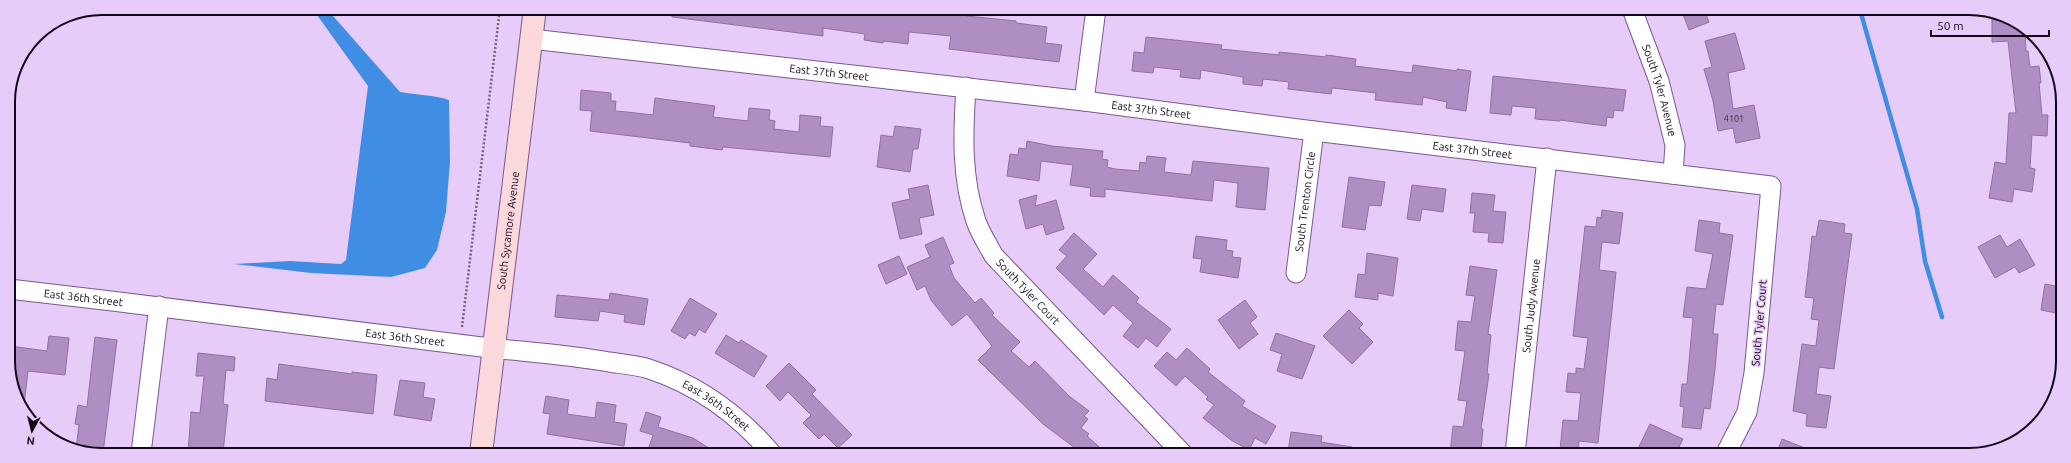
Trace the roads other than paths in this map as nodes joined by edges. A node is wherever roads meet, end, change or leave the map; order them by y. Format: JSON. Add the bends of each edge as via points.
{"nodes":[{"id":1,"x":534,"y":15,"type":"edge"},
{"id":2,"x":1095,"y":15,"type":"edge"},
{"id":3,"x":1634,"y":15,"type":"edge"},
{"id":4,"x":531,"y":38,"type":"junction"},
{"id":5,"x":966,"y":87,"type":"junction"},
{"id":6,"x":1084,"y":101,"type":"junction"},
{"id":7,"x":1314,"y":132,"type":"junction"},
{"id":8,"x":1547,"y":158,"type":"junction"},
{"id":9,"x":1673,"y":174,"type":"junction"},
{"id":10,"x":1771,"y":186,"type":"joint"},
{"id":11,"x":1296,"y":272,"type":"dead end"},
{"id":12,"x":15,"y":291,"type":"edge"},
{"id":13,"x":159,"y":306,"type":"junction"},
{"id":14,"x":493,"y":349,"type":"junction"},
{"id":15,"x":142,"y":448,"type":"edge"},
{"id":16,"x":482,"y":448,"type":"edge"},
{"id":17,"x":767,"y":448,"type":"edge"},
{"id":18,"x":1177,"y":448,"type":"edge"},
{"id":19,"x":1516,"y":448,"type":"edge"},
{"id":20,"x":1729,"y":448,"type":"edge"}],
"edges":[{"from":1,"to":4,"type":"main road","name":"South Sycamore Avenue"},
{"from":2,"to":6,"type":"street"},
{"from":3,"to":9,"type":"street","name":"South Tyler Avenue","via":[[1659,81],[1675,144]]},
{"from":4,"to":5,"type":"street","name":"East 37th Street"},
{"from":4,"to":14,"type":"main road","name":"South Sycamore Avenue"},
{"from":5,"to":6,"type":"street","name":"East 37th Street"},
{"from":5,"to":18,"type":"street","name":"South Tyler Court","via":[[963,143],[966,186],[976,222],[994,256]]},
{"from":6,"to":7,"type":"street","name":"East 37th Street"},
{"from":7,"to":8,"type":"street","name":"East 37th Street"},
{"from":7,"to":11,"type":"street","name":"South Trenton Circle"},
{"from":8,"to":9,"type":"street","name":"East 37th Street"},
{"from":8,"to":19,"type":"street","name":"South Judy Avenue"},
{"from":9,"to":10,"type":"street","name":"East 37th Street"},
{"from":10,"to":20,"type":"street","name":"South Tyler Court","via":[[1754,373],[1747,412]]},
{"from":12,"to":13,"type":"street","name":"East 36th Street"},
{"from":13,"to":14,"type":"street","name":"East 36th Street"},
{"from":13,"to":15,"type":"street"},
{"from":14,"to":16,"type":"main road","name":"South Sycamore Avenue"},
{"from":14,"to":17,"type":"street","name":"East 36th Street","via":[[585,358],[647,368],[692,386],[722,406],[756,435]]}]}
